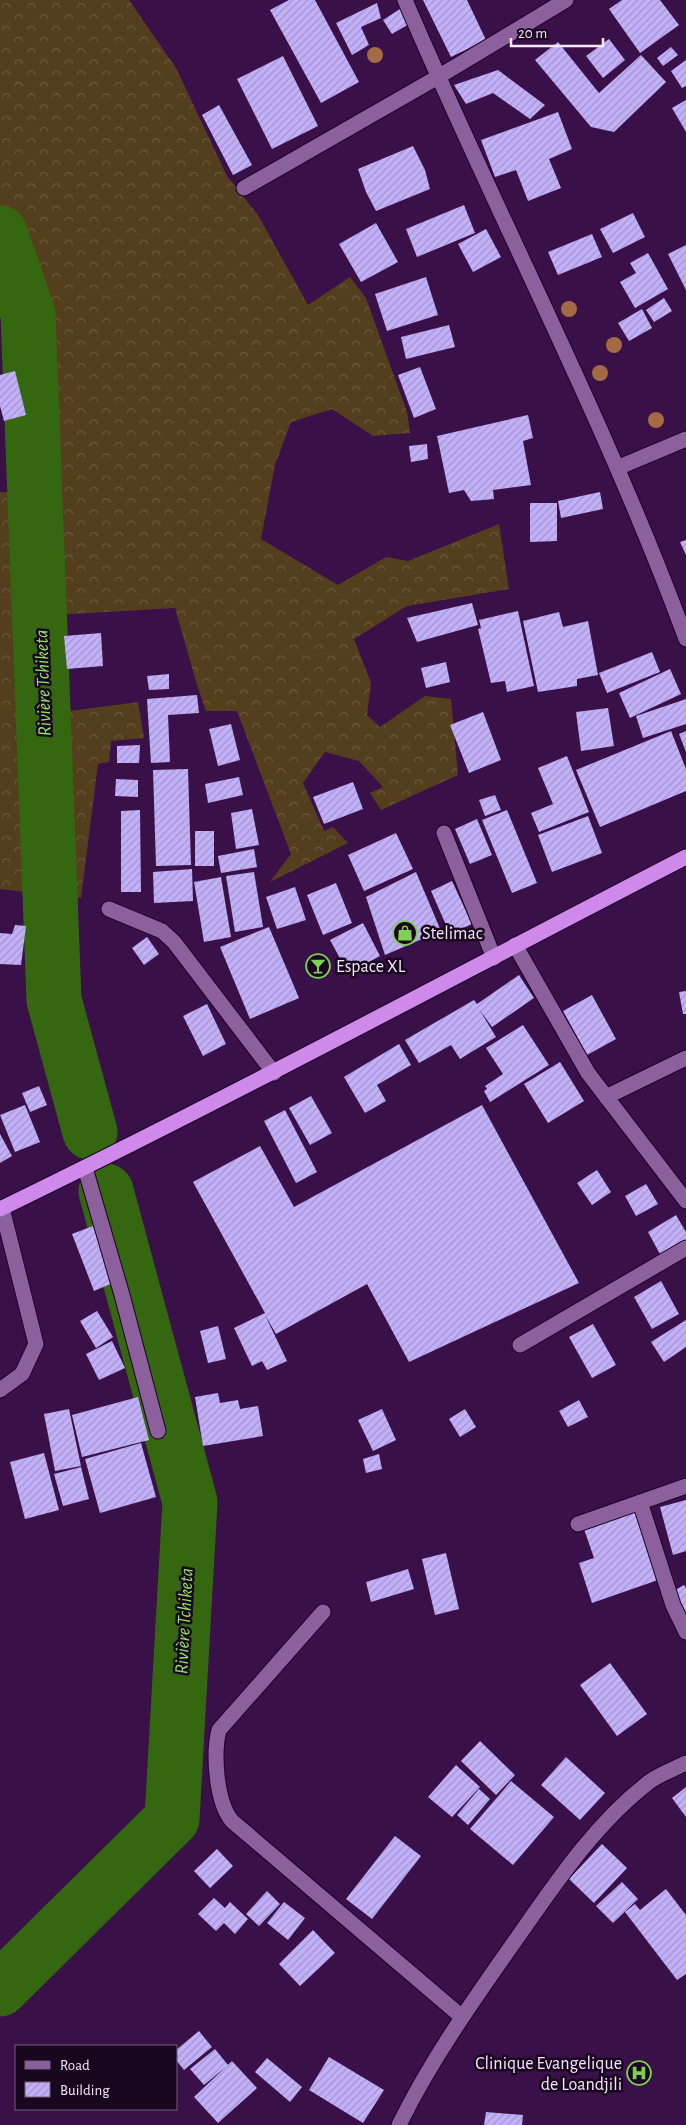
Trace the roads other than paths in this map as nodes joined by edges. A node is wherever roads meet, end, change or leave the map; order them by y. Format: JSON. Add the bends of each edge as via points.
{"nodes":[{"id":1,"x":405,"y":0,"type":"edge"},
{"id":2,"x":566,"y":0,"type":"edge"},
{"id":3,"x":438,"y":77,"type":"junction"},
{"id":4,"x":244,"y":188,"type":"dead end"},
{"id":5,"x":686,"y":439,"type":"edge"},
{"id":6,"x":617,"y":468,"type":"junction"},
{"id":7,"x":686,"y":639,"type":"edge"},
{"id":8,"x":444,"y":833,"type":"dead end"},
{"id":9,"x":686,"y":857,"type":"edge"},
{"id":10,"x":109,"y":909,"type":"dead end"},
{"id":11,"x":514,"y":945,"type":"junction"},
{"id":12,"x":494,"y":958,"type":"junction"},
{"id":13,"x":686,"y":1058,"type":"edge"},
{"id":14,"x":274,"y":1073,"type":"junction"},
{"id":15,"x":606,"y":1097,"type":"junction"},
{"id":16,"x":85,"y":1168,"type":"junction"},
{"id":17,"x":686,"y":1201,"type":"edge"},
{"id":18,"x":1,"y":1209,"type":"edge"},
{"id":19,"x":686,"y":1248,"type":"edge"},
{"id":20,"x":520,"y":1346,"type":"dead end"},
{"id":21,"x":0,"y":1390,"type":"edge"},
{"id":22,"x":158,"y":1431,"type":"dead end"},
{"id":23,"x":686,"y":1486,"type":"edge"},
{"id":24,"x":640,"y":1502,"type":"junction"},
{"id":25,"x":578,"y":1524,"type":"dead end"},
{"id":26,"x":323,"y":1612,"type":"dead end"},
{"id":27,"x":686,"y":1632,"type":"edge"},
{"id":28,"x":686,"y":1763,"type":"edge"},
{"id":29,"x":462,"y":2017,"type":"junction"},
{"id":30,"x":399,"y":2125,"type":"edge"}],
"edges":[{"from":1,"to":3,"type":"street"},
{"from":2,"to":3,"type":"street"},
{"from":3,"to":4,"type":"street"},
{"from":3,"to":6,"type":"street"},
{"from":5,"to":6,"type":"street"},
{"from":6,"to":7,"type":"street","via":[[656,556]]},
{"from":8,"to":12,"type":"street"},
{"from":9,"to":11,"type":"highway"},
{"from":10,"to":14,"type":"street","via":[[162,932],[174,942]]},
{"from":11,"to":12,"type":"highway"},
{"from":11,"to":15,"type":"street","via":[[588,1073]]},
{"from":12,"to":14,"type":"highway"},
{"from":13,"to":15,"type":"street"},
{"from":14,"to":16,"type":"highway"},
{"from":15,"to":17,"type":"street"},
{"from":16,"to":18,"type":"highway"},
{"from":16,"to":22,"type":"street"},
{"from":18,"to":21,"type":"street","via":[[36,1344],[22,1374]]},
{"from":19,"to":20,"type":"street"},
{"from":23,"to":24,"type":"street"},
{"from":24,"to":25,"type":"street"},
{"from":24,"to":27,"type":"street","via":[[673,1605]]},
{"from":26,"to":29,"type":"street","via":[[219,1730],[215,1752],[222,1805],[232,1821]]},
{"from":28,"to":29,"type":"street","via":[[651,1781],[590,1840]]},
{"from":29,"to":30,"type":"street"}]}
